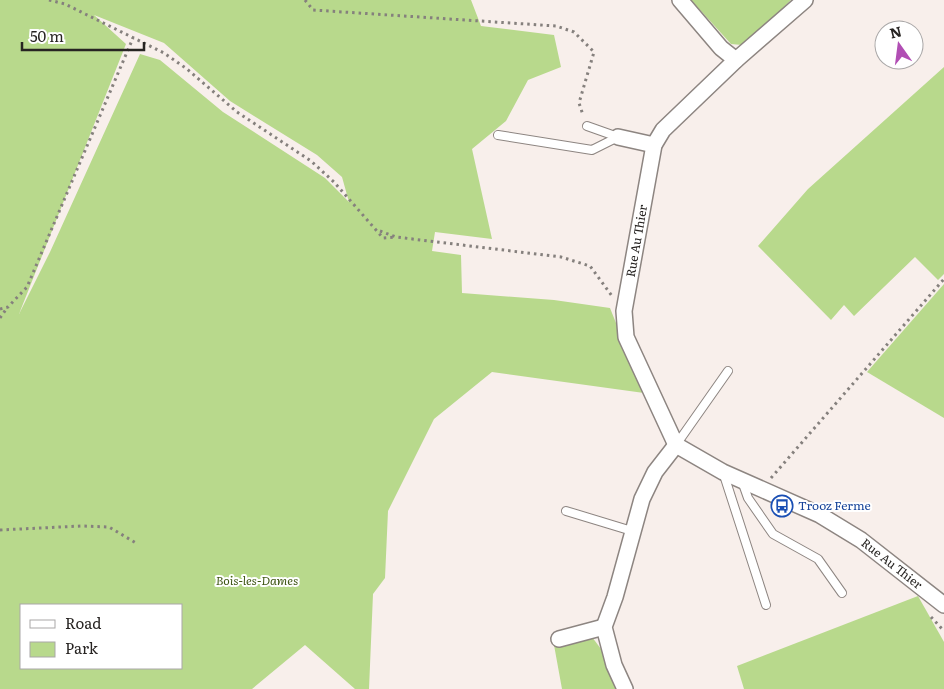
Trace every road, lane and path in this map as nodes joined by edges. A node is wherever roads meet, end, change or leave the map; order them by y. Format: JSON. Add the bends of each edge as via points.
{"nodes":[{"id":1,"x":49,"y":0,"type":"edge"},
{"id":2,"x":305,"y":0,"type":"edge"},
{"id":3,"x":680,"y":0,"type":"edge"},
{"id":4,"x":805,"y":0,"type":"edge"},
{"id":5,"x":133,"y":38,"type":"junction"},
{"id":6,"x":736,"y":60,"type":"junction"},
{"id":7,"x":587,"y":126,"type":"joint"},
{"id":8,"x":498,"y":135,"type":"dead end"},
{"id":9,"x":618,"y":137,"type":"junction"},
{"id":10,"x":654,"y":145,"type":"junction"},
{"id":11,"x":944,"y":279,"type":"edge"},
{"id":12,"x":8,"y":307,"type":"junction"},
{"id":13,"x":0,"y":309,"type":"edge"},
{"id":14,"x":624,"y":311,"type":"junction"},
{"id":15,"x":0,"y":318,"type":"edge"},
{"id":16,"x":728,"y":371,"type":"dead end"},
{"id":17,"x":676,"y":445,"type":"junction"},
{"id":18,"x":723,"y":472,"type":"junction"},
{"id":19,"x":742,"y":481,"type":"junction"},
{"id":20,"x":757,"y":488,"type":"junction"},
{"id":21,"x":566,"y":511,"type":"dead end"},
{"id":22,"x":0,"y":530,"type":"edge"},
{"id":23,"x":632,"y":531,"type":"junction"},
{"id":24,"x":136,"y":543,"type":"dead end"},
{"id":25,"x":842,"y":593,"type":"dead end"},
{"id":26,"x":766,"y":605,"type":"dead end"},
{"id":27,"x":944,"y":605,"type":"edge"},
{"id":28,"x":604,"y":627,"type":"junction"},
{"id":29,"x":560,"y":639,"type":"dead end"},
{"id":30,"x":625,"y":689,"type":"edge"}],
"edges":[{"from":1,"to":5,"type":"path","via":[[65,4]]},
{"from":2,"to":7,"type":"path","via":[[313,10],[556,26],[574,32],[594,52],[579,103]]},
{"from":3,"to":6,"type":"street","via":[[721,48]]},
{"from":4,"to":6,"type":"street","name":"Rue Au Thier"},
{"from":5,"to":12,"type":"path","via":[[27,287]]},
{"from":5,"to":14,"type":"path","via":[[188,69],[237,112],[311,161],[377,230],[396,237],[561,257],[590,266]]},
{"from":6,"to":10,"type":"street","name":"Rue Au Thier","via":[[663,130]]},
{"from":7,"to":9,"type":"lane"},
{"from":8,"to":9,"type":"lane","via":[[592,150]]},
{"from":9,"to":10,"type":"street"},
{"from":10,"to":14,"type":"street","name":"Rue Au Thier"},
{"from":11,"to":20,"type":"path","via":[[775,476]]},
{"from":12,"to":13,"type":"path"},
{"from":12,"to":15,"type":"path"},
{"from":14,"to":17,"type":"street","name":"Rue Au Thier","via":[[626,337]]},
{"from":16,"to":17,"type":"lane"},
{"from":17,"to":18,"type":"street","name":"Rue Au Thier"},
{"from":17,"to":23,"type":"street","via":[[655,472]]},
{"from":18,"to":19,"type":"street","name":"Rue Au Thier"},
{"from":18,"to":26,"type":"lane"},
{"from":19,"to":20,"type":"street","name":"Rue Au Thier"},
{"from":19,"to":25,"type":"lane","via":[[748,498],[773,534],[818,559]]},
{"from":20,"to":27,"type":"street","name":"Rue Au Thier","via":[[820,515],[861,540]]},
{"from":21,"to":23,"type":"lane"},
{"from":22,"to":24,"type":"path","via":[[109,527]]},
{"from":23,"to":28,"type":"street"},
{"from":28,"to":29,"type":"street"},
{"from":28,"to":30,"type":"street","via":[[614,665]]}]}
